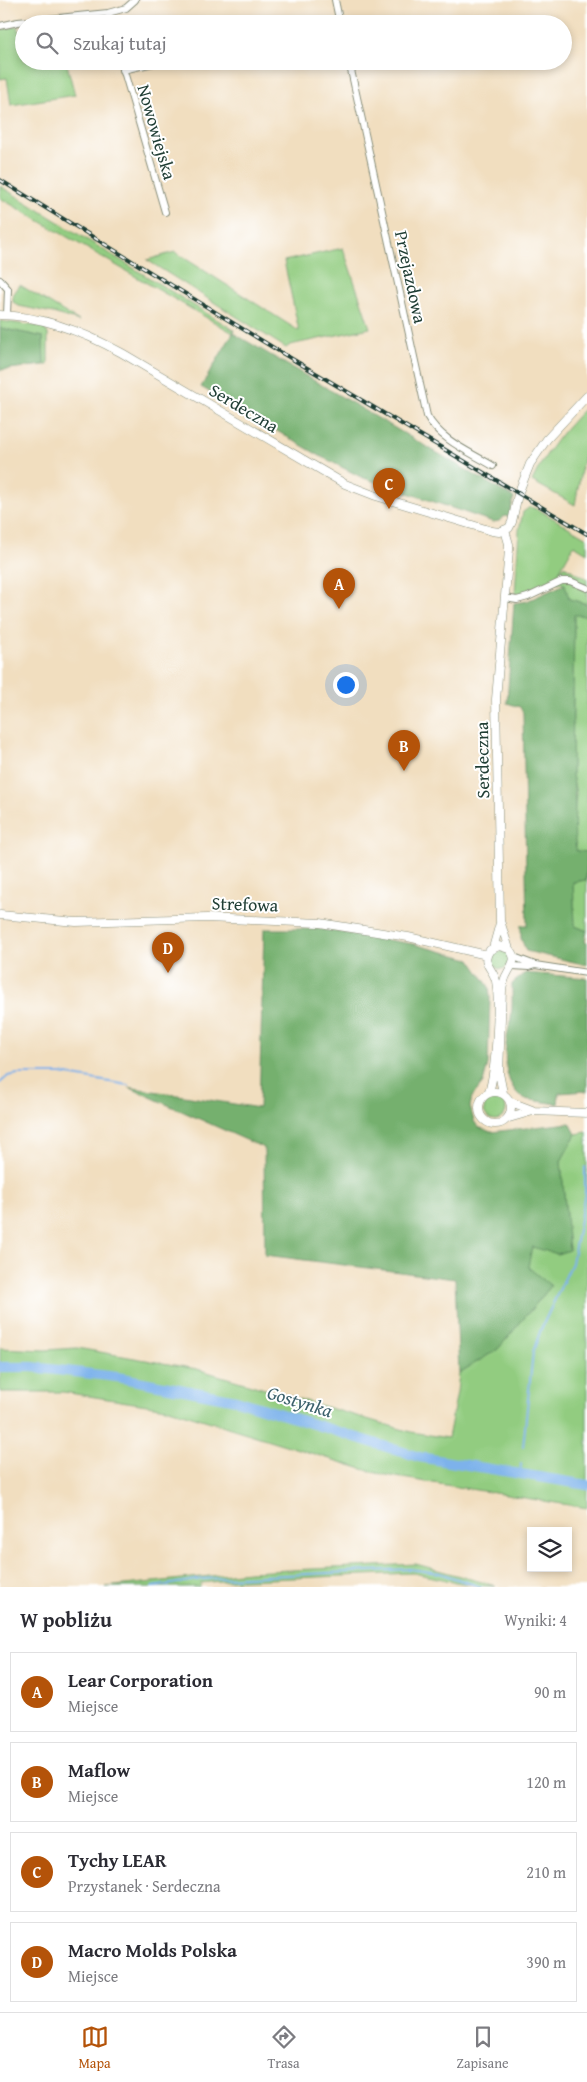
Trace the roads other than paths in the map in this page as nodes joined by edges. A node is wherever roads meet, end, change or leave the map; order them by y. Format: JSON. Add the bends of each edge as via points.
{"nodes":[{"id":1,"x":135,"y":0,"type":"edge"},
{"id":2,"x":335,"y":0,"type":"edge"},
{"id":3,"x":108,"y":13,"type":"joint"},
{"id":4,"x":88,"y":15,"type":"edge"},
{"id":5,"x":338,"y":15,"type":"edge"},
{"id":6,"x":15,"y":23,"type":"edge"},
{"id":7,"x":0,"y":26,"type":"edge"},
{"id":8,"x":123,"y":70,"type":"edge"},
{"id":9,"x":351,"y":70,"type":"edge"},
{"id":10,"x":165,"y":212,"type":"dead end"},
{"id":11,"x":0,"y":280,"type":"edge"},
{"id":12,"x":3,"y":315,"type":"edge"},
{"id":13,"x":587,"y":396,"type":"edge"},
{"id":14,"x":493,"y":466,"type":"dead end"},
{"id":15,"x":505,"y":530,"type":"junction"},
{"id":16,"x":587,"y":588,"type":"edge"},
{"id":17,"x":505,"y":598,"type":"junction"},
{"id":18,"x":0,"y":916,"type":"edge"},
{"id":19,"x":500,"y":921,"type":"junction"},
{"id":20,"x":493,"y":948,"type":"junction"},
{"id":21,"x":508,"y":949,"type":"junction"},
{"id":22,"x":487,"y":955,"type":"junction"},
{"id":23,"x":514,"y":956,"type":"junction"},
{"id":24,"x":534,"y":965,"type":"junction"},
{"id":25,"x":510,"y":969,"type":"junction"},
{"id":26,"x":493,"y":972,"type":"junction"},
{"id":27,"x":587,"y":974,"type":"edge"},
{"id":28,"x":489,"y":1092,"type":"junction"},
{"id":29,"x":503,"y":1093,"type":"junction"},
{"id":30,"x":511,"y":1102,"type":"junction"},
{"id":31,"x":534,"y":1111,"type":"junction"},
{"id":32,"x":587,"y":1113,"type":"edge"},
{"id":33,"x":509,"y":1118,"type":"junction"}],
"edges":[{"from":1,"to":3,"type":"street","via":[[126,8]]},
{"from":2,"to":5,"type":"street"},
{"from":3,"to":4,"type":"street"},
{"from":6,"to":7,"type":"street"},
{"from":8,"to":10,"type":"street","name":"Nowowiejska"},
{"from":9,"to":14,"type":"street","name":"Przejazdowa","via":[[427,416],[442,434]]},
{"from":11,"to":12,"type":"street","name":"Serdeczna","via":[[8,289]]},
{"from":12,"to":15,"type":"street","name":"Serdeczna","via":[[42,320],[106,344],[350,486],[474,527]]},
{"from":13,"to":15,"type":"street","via":[[547,439],[530,464],[518,494],[512,522]]},
{"from":15,"to":17,"type":"street","name":"Serdeczna","via":[[509,544]]},
{"from":16,"to":17,"type":"street","via":[[562,581],[528,597],[517,600]]},
{"from":17,"to":19,"type":"street","name":"Serdeczna","via":[[496,700]]},
{"from":18,"to":22,"type":"street","name":"Strefowa","via":[[76,922],[203,918],[289,921],[385,933]]},
{"from":19,"to":20,"type":"street","name":"Serdeczna"},
{"from":19,"to":21,"type":"street","name":"Serdeczna"},
{"from":20,"to":21,"type":"street"},
{"from":20,"to":22,"type":"street"},
{"from":21,"to":23,"type":"street"},
{"from":22,"to":26,"type":"street","via":[[486,963]]},
{"from":23,"to":24,"type":"street"},
{"from":23,"to":25,"type":"street"},
{"from":24,"to":25,"type":"street"},
{"from":24,"to":27,"type":"street"},
{"from":25,"to":26,"type":"street","via":[[500,974]]},
{"from":25,"to":29,"type":"street","via":[[502,990],[499,1072]]},
{"from":26,"to":28,"type":"street","via":[[497,1005],[494,1068]]},
{"from":28,"to":29,"type":"street"},
{"from":28,"to":33,"type":"street","via":[[480,1102],[481,1116],[492,1124]]},
{"from":29,"to":30,"type":"street"},
{"from":30,"to":31,"type":"street"},
{"from":30,"to":33,"type":"street"},
{"from":31,"to":32,"type":"street"},
{"from":31,"to":33,"type":"street"}]}
